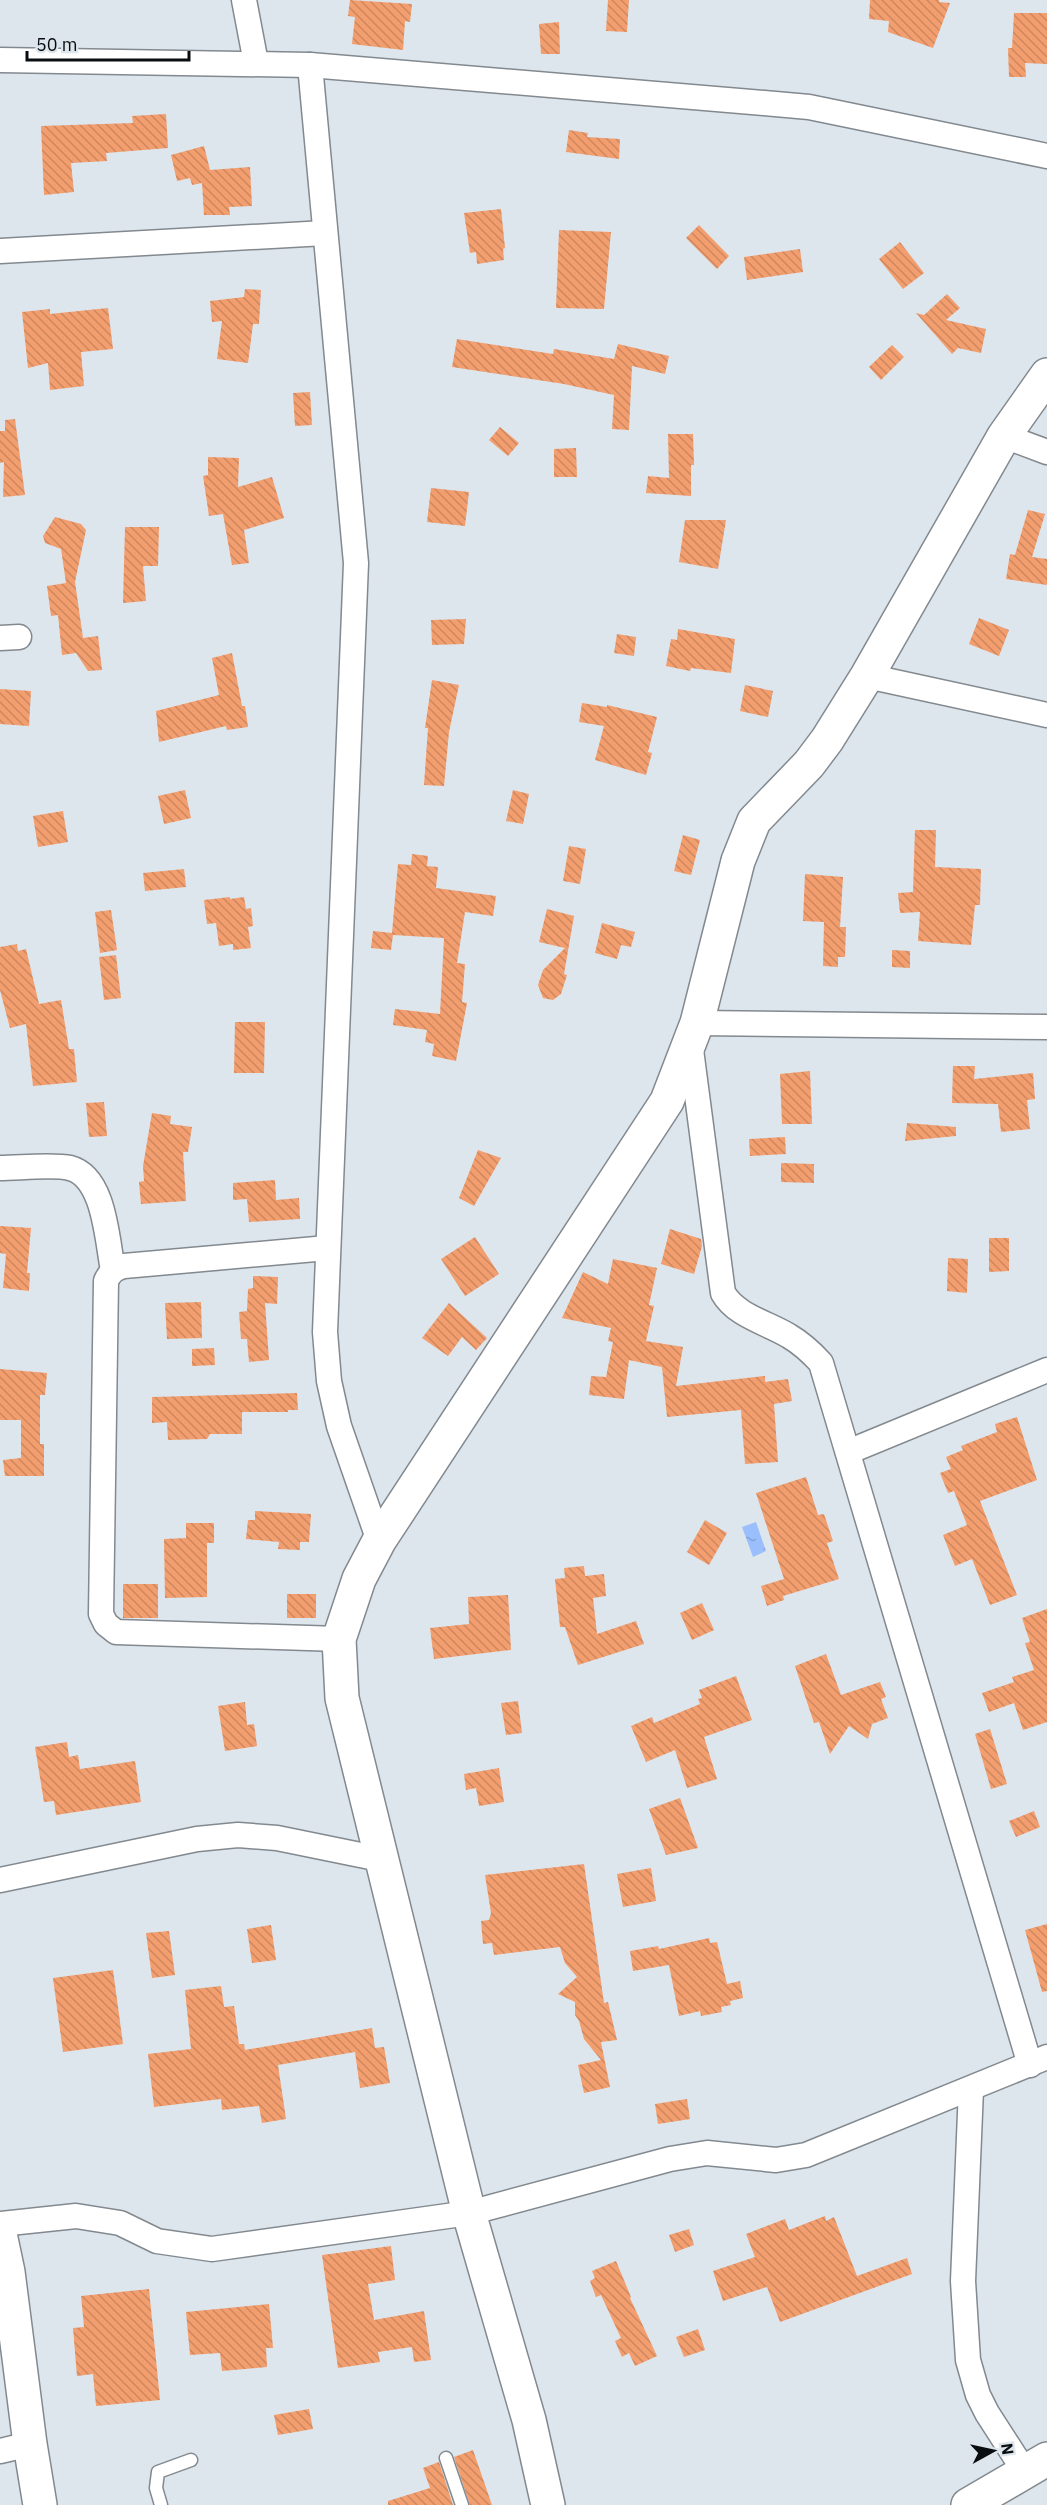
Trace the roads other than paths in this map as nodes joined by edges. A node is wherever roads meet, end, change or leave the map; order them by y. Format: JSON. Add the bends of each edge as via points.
{"nodes":[{"id":1,"x":244,"y":0,"type":"edge"},
{"id":2,"x":0,"y":60,"type":"edge"},
{"id":3,"x":256,"y":63,"type":"junction"},
{"id":4,"x":310,"y":65,"type":"junction"},
{"id":5,"x":1047,"y":156,"type":"edge"},
{"id":6,"x":325,"y":233,"type":"junction"},
{"id":7,"x":0,"y":251,"type":"edge"},
{"id":8,"x":1047,"y":375,"type":"edge"},
{"id":9,"x":1004,"y":436,"type":"junction"},
{"id":10,"x":1047,"y":452,"type":"edge"},
{"id":11,"x":867,"y":676,"type":"junction"},
{"id":12,"x":1047,"y":715,"type":"edge"},
{"id":13,"x":1047,"y":1028,"type":"edge"},
{"id":14,"x":693,"y":1032,"type":"junction"},
{"id":15,"x":0,"y":1168,"type":"edge"},
{"id":16,"x":327,"y":1248,"type":"junction"},
{"id":17,"x":113,"y":1270,"type":"junction"},
{"id":18,"x":1047,"y":1370,"type":"edge"},
{"id":19,"x":848,"y":1452,"type":"junction"},
{"id":20,"x":379,"y":1541,"type":"junction"},
{"id":21,"x":339,"y":1639,"type":"junction"},
{"id":22,"x":380,"y":1858,"type":"junction"},
{"id":23,"x":0,"y":1880,"type":"edge"},
{"id":24,"x":1038,"y":2061,"type":"edge"},
{"id":25,"x":971,"y":2089,"type":"junction"},
{"id":26,"x":469,"y":2213,"type":"junction"},
{"id":27,"x":0,"y":2224,"type":"edge"},
{"id":28,"x":0,"y":2234,"type":"edge"},
{"id":29,"x":15,"y":2448,"type":"edge"},
{"id":30,"x":446,"y":2458,"type":"dead end"},
{"id":31,"x":191,"y":2460,"type":"dead end"},
{"id":32,"x":1036,"y":2465,"type":"edge"},
{"id":33,"x":40,"y":2505,"type":"edge"},
{"id":34,"x":161,"y":2505,"type":"edge"},
{"id":35,"x":462,"y":2505,"type":"edge"},
{"id":36,"x":548,"y":2505,"type":"edge"},
{"id":37,"x":968,"y":2505,"type":"edge"}],
"edges":[{"from":1,"to":3,"type":"street"},
{"from":2,"to":3,"type":"street"},
{"from":3,"to":4,"type":"street"},
{"from":4,"to":5,"type":"street","via":[[809,107]]},
{"from":4,"to":6,"type":"street"},
{"from":6,"to":7,"type":"street"},
{"from":6,"to":16,"type":"street","via":[[356,563]]},
{"from":8,"to":9,"type":"street"},
{"from":9,"to":10,"type":"street"},
{"from":9,"to":11,"type":"street"},
{"from":11,"to":12,"type":"street"},
{"from":11,"to":14,"type":"street","via":[[809,764],[754,821],[738,861]]},
{"from":13,"to":14,"type":"street"},
{"from":14,"to":19,"type":"street","via":[[723,1293],[735,1307],[788,1335],[821,1363]]},
{"from":14,"to":20,"type":"street","via":[[667,1101]]},
{"from":15,"to":17,"type":"street","via":[[69,1168],[86,1178],[98,1195]]},
{"from":16,"to":17,"type":"street"},
{"from":16,"to":20,"type":"street","via":[[325,1332],[329,1381],[339,1426]]},
{"from":17,"to":21,"type":"street","via":[[106,1281],[101,1614],[106,1624],[116,1632]]},
{"from":18,"to":19,"type":"street"},
{"from":19,"to":24,"type":"street"},
{"from":20,"to":21,"type":"street","via":[[359,1579]]},
{"from":21,"to":22,"type":"street","via":[[342,1698]]},
{"from":22,"to":23,"type":"street","via":[[278,1838],[238,1835],[197,1839]]},
{"from":22,"to":26,"type":"street"},
{"from":24,"to":25,"type":"street"},
{"from":25,"to":26,"type":"street","via":[[806,2155],[776,2160],[707,2153],[670,2158]]},
{"from":25,"to":32,"type":"street","via":[[963,2281],[968,2360],[987,2414]]},
{"from":26,"to":27,"type":"street","via":[[212,2249],[157,2241],[120,2223],[76,2216]]},
{"from":26,"to":36,"type":"street","via":[[529,2420]]},
{"from":28,"to":29,"type":"street","via":[[8,2272]]},
{"from":29,"to":33,"type":"street"},
{"from":30,"to":35,"type":"lane"},
{"from":31,"to":34,"type":"lane","via":[[158,2472],[156,2488]]},
{"from":32,"to":37,"type":"street"}]}
